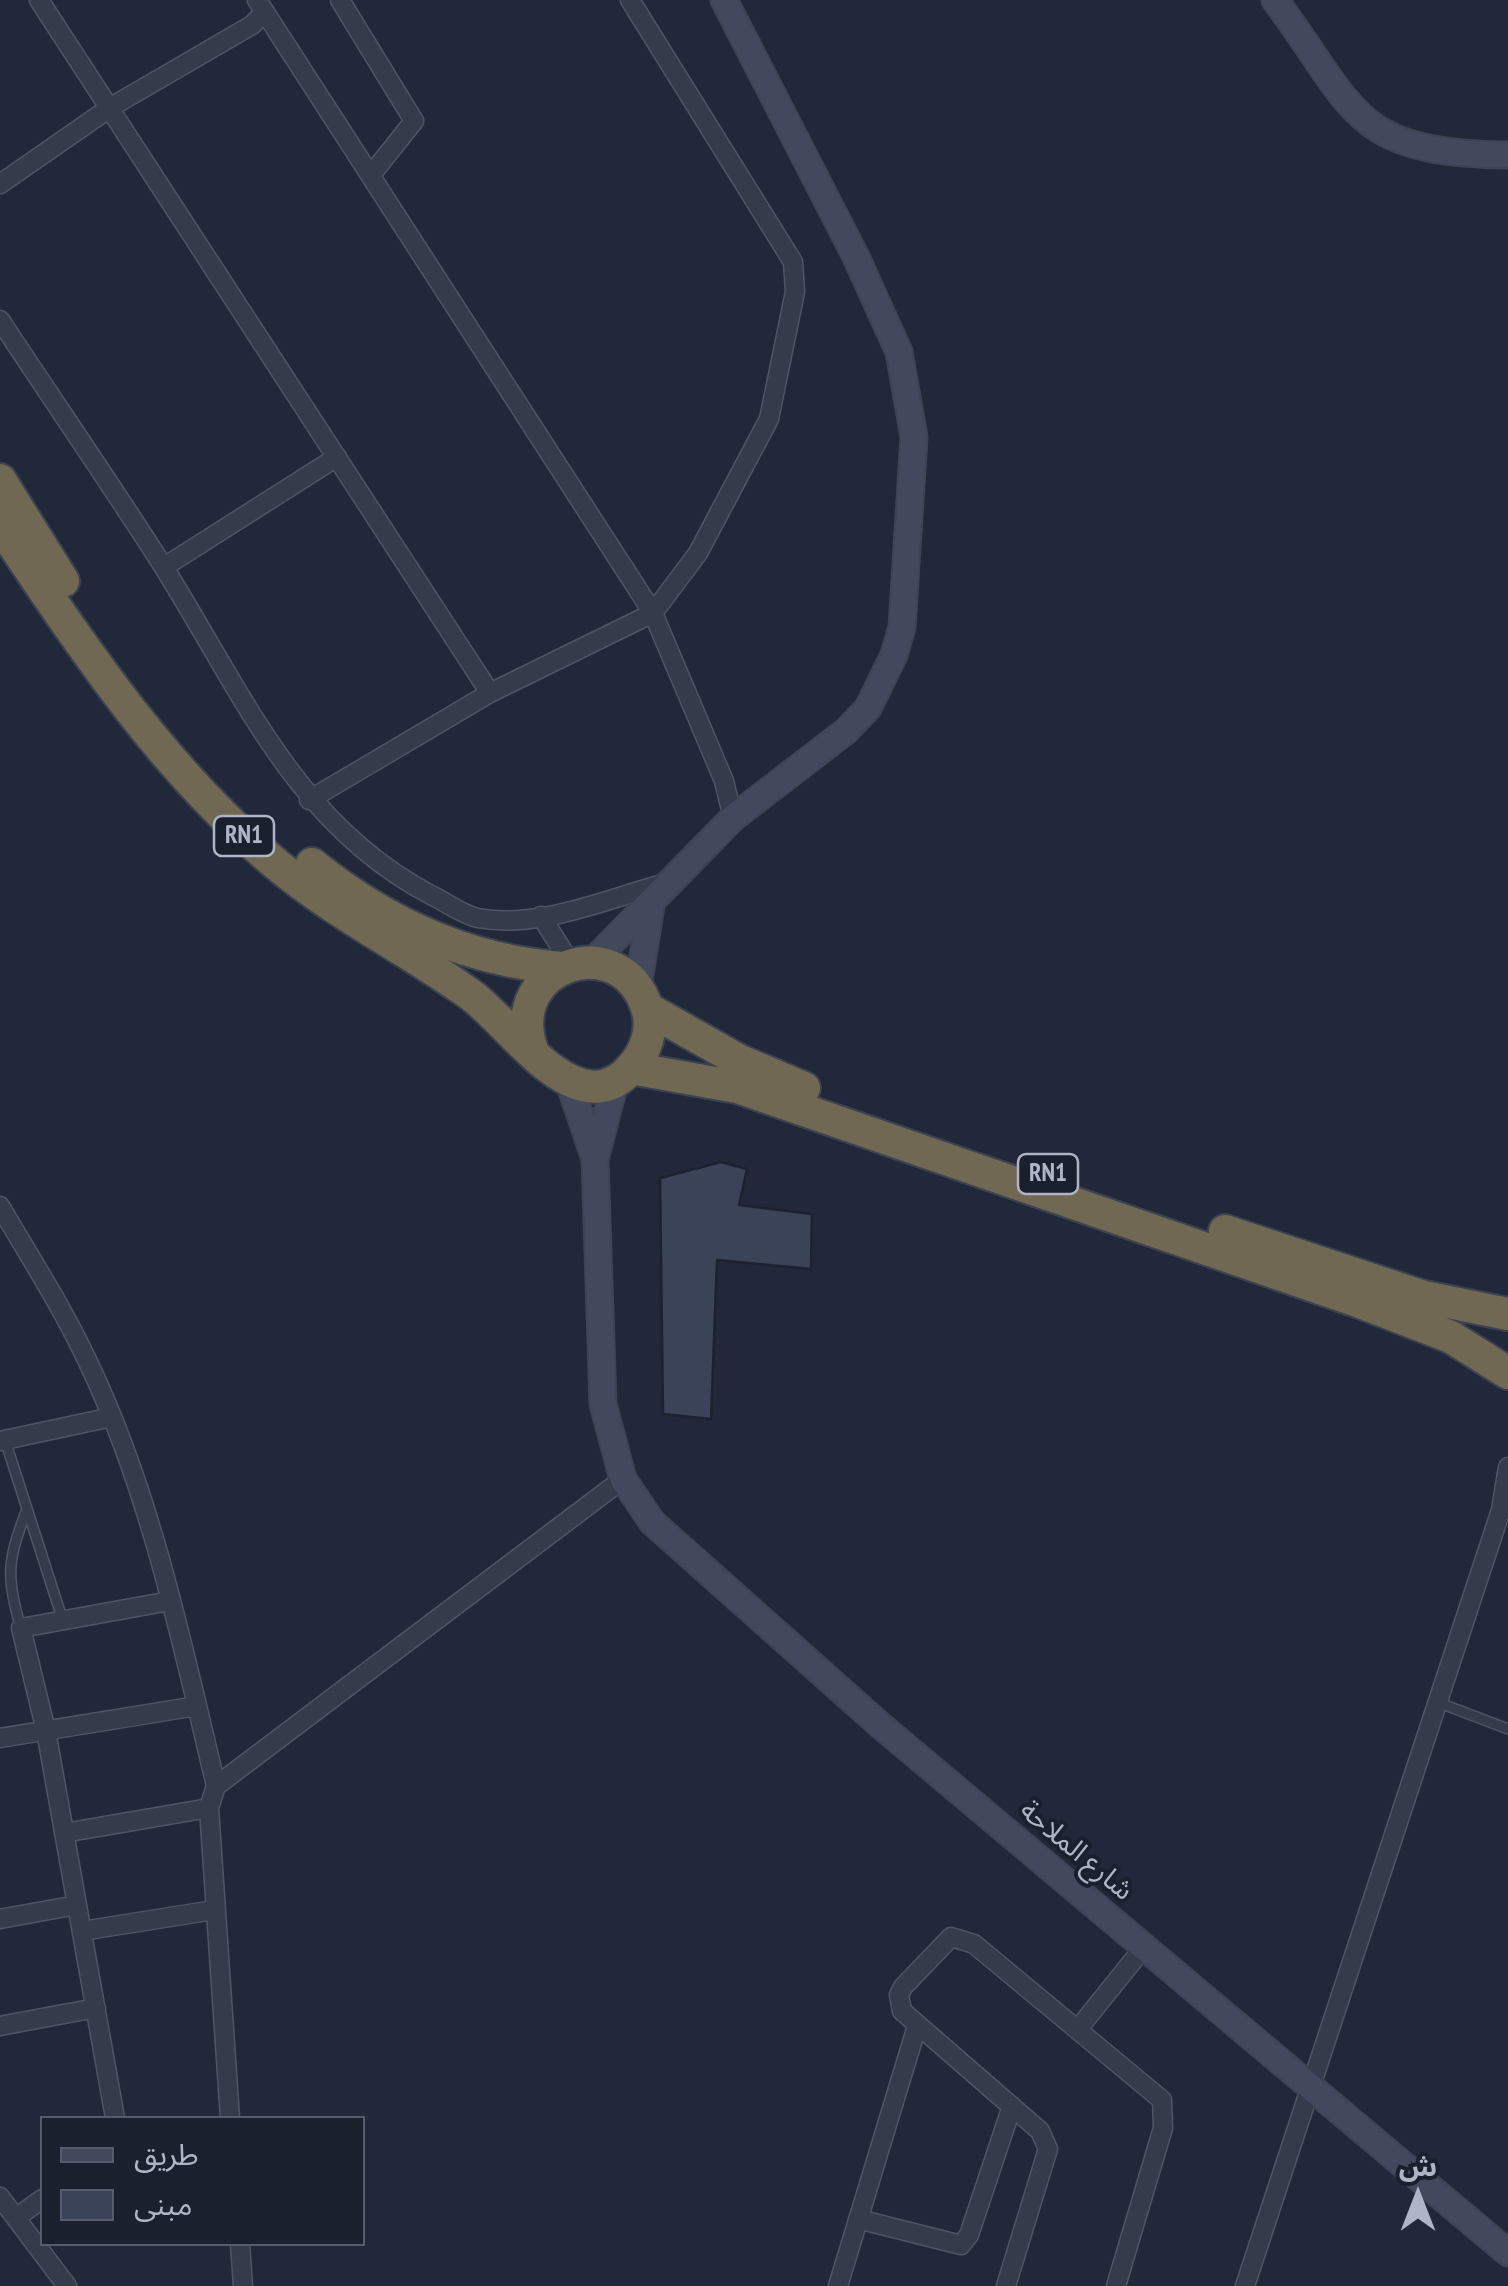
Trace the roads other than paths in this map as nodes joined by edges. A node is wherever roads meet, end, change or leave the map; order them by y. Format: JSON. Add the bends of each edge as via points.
{"nodes":[{"id":1,"x":39,"y":0,"type":"edge"},
{"id":2,"x":340,"y":0,"type":"edge"},
{"id":3,"x":630,"y":0,"type":"edge"},
{"id":4,"x":724,"y":0,"type":"edge"},
{"id":5,"x":1274,"y":0,"type":"edge"},
{"id":6,"x":261,"y":6,"type":"edge"},
{"id":7,"x":111,"y":107,"type":"junction"},
{"id":8,"x":1508,"y":156,"type":"edge"},
{"id":9,"x":370,"y":176,"type":"junction"},
{"id":10,"x":0,"y":184,"type":"edge"},
{"id":11,"x":0,"y":320,"type":"edge"},
{"id":12,"x":337,"y":457,"type":"junction"},
{"id":13,"x":0,"y":480,"type":"edge"},
{"id":14,"x":6,"y":518,"type":"edge"},
{"id":15,"x":20,"y":554,"type":"edge"},
{"id":16,"x":164,"y":567,"type":"junction"},
{"id":17,"x":653,"y":614,"type":"junction"},
{"id":18,"x":490,"y":694,"type":"junction"},
{"id":19,"x":310,"y":800,"type":"junction"},
{"id":20,"x":733,"y":818,"type":"junction"},
{"id":21,"x":671,"y":882,"type":"junction"},
{"id":22,"x":651,"y":906,"type":"junction"},
{"id":23,"x":541,"y":916,"type":"junction"},
{"id":24,"x":575,"y":965,"type":"junction"},
{"id":25,"x":643,"y":998,"type":"junction"},
{"id":26,"x":532,"y":1050,"type":"junction"},
{"id":27,"x":624,"y":1073,"type":"junction"},
{"id":28,"x":568,"y":1082,"type":"junction"},
{"id":29,"x":595,"y":1160,"type":"junction"},
{"id":30,"x":0,"y":1206,"type":"edge"},
{"id":31,"x":1508,"y":1314,"type":"edge"},
{"id":32,"x":1508,"y":1336,"type":"edge"},
{"id":33,"x":1508,"y":1372,"type":"edge"},
{"id":34,"x":112,"y":1417,"type":"junction"},
{"id":35,"x":2,"y":1441,"type":"edge"},
{"id":36,"x":1508,"y":1467,"type":"edge"},
{"id":37,"x":623,"y":1478,"type":"junction"},
{"id":38,"x":1504,"y":1503,"type":"edge"},
{"id":39,"x":27,"y":1509,"type":"junction"},
{"id":40,"x":170,"y":1601,"type":"junction"},
{"id":41,"x":63,"y":1621,"type":"junction"},
{"id":42,"x":22,"y":1628,"type":"junction"},
{"id":43,"x":1436,"y":1702,"type":"junction"},
{"id":44,"x":197,"y":1706,"type":"junction"},
{"id":45,"x":1508,"y":1729,"type":"edge"},
{"id":46,"x":46,"y":1731,"type":"junction"},
{"id":47,"x":0,"y":1738,"type":"edge"},
{"id":48,"x":216,"y":1786,"type":"junction"},
{"id":49,"x":209,"y":1808,"type":"junction"},
{"id":50,"x":64,"y":1833,"type":"junction"},
{"id":51,"x":77,"y":1905,"type":"junction"},
{"id":52,"x":214,"y":1910,"type":"junction"},
{"id":53,"x":0,"y":1918,"type":"edge"},
{"id":54,"x":82,"y":1932,"type":"junction"},
{"id":55,"x":1144,"y":1948,"type":"junction"},
{"id":56,"x":96,"y":2008,"type":"junction"},
{"id":57,"x":0,"y":2026,"type":"edge"},
{"id":58,"x":917,"y":2026,"type":"junction"},
{"id":59,"x":1078,"y":2028,"type":"junction"},
{"id":60,"x":1309,"y":2090,"type":"junction"},
{"id":61,"x":1012,"y":2106,"type":"junction"},
{"id":62,"x":115,"y":2116,"type":"edge"},
{"id":63,"x":230,"y":2116,"type":"edge"},
{"id":64,"x":0,"y":2197,"type":"edge"},
{"id":65,"x":40,"y":2200,"type":"edge"},
{"id":66,"x":16,"y":2218,"type":"junction"},
{"id":67,"x":858,"y":2219,"type":"junction"},
{"id":68,"x":240,"y":2246,"type":"edge"},
{"id":69,"x":1508,"y":2254,"type":"edge"},
{"id":70,"x":67,"y":2286,"type":"edge"},
{"id":71,"x":243,"y":2286,"type":"edge"},
{"id":72,"x":838,"y":2286,"type":"edge"},
{"id":73,"x":1006,"y":2286,"type":"edge"},
{"id":74,"x":1116,"y":2286,"type":"edge"},
{"id":75,"x":1245,"y":2286,"type":"edge"}],
"edges":[{"from":1,"to":7,"type":"street"},
{"from":2,"to":9,"type":"street","via":[[414,121]]},
{"from":3,"to":17,"type":"street","via":[[793,262],[795,292],[769,419],[698,553]]},
{"from":4,"to":20,"type":"street","via":[[886,320],[906,378],[914,437],[902,626],[882,684],[846,731]]},
{"from":5,"to":8,"type":"street","via":[[1342,100],[1380,132],[1438,151]]},
{"from":6,"to":7,"type":"street","via":[[252,25]]},
{"from":6,"to":9,"type":"street"},
{"from":7,"to":10,"type":"street"},
{"from":7,"to":12,"type":"street"},
{"from":9,"to":17,"type":"street"},
{"from":11,"to":16,"type":"street"},
{"from":12,"to":16,"type":"street"},
{"from":12,"to":18,"type":"street"},
{"from":13,"to":14,"type":"highway","number":"RN1"},
{"from":14,"to":15,"type":"highway","number":"RN1"},
{"from":15,"to":24,"type":"highway","number":"RN1","via":[[207,769],[320,870],[394,919],[484,958]]},
{"from":15,"to":26,"type":"highway","number":"RN1","via":[[128,712],[232,826],[336,910],[468,993]]},
{"from":16,"to":19,"type":"street"},
{"from":17,"to":18,"type":"street"},
{"from":17,"to":20,"type":"street","via":[[724,781]]},
{"from":18,"to":19,"type":"street"},
{"from":19,"to":23,"type":"street","via":[[360,851],[476,918]]},
{"from":20,"to":21,"type":"street"},
{"from":21,"to":22,"type":"street"},
{"from":21,"to":23,"type":"street"},
{"from":22,"to":24,"type":"street"},
{"from":22,"to":25,"type":"street"},
{"from":23,"to":24,"type":"street"},
{"from":24,"to":25,"type":"highway","number":"RN1","via":[[618,970]]},
{"from":24,"to":26,"type":"highway","via":[[532,997],[526,1024]]},
{"from":25,"to":27,"type":"highway","via":[[647,1040]]},
{"from":25,"to":31,"type":"highway","number":"RN1","via":[[761,1071],[914,1129],[1389,1286]]},
{"from":26,"to":28,"type":"highway","number":"RN1"},
{"from":27,"to":28,"type":"highway","number":"RN1","via":[[601,1084]]},
{"from":27,"to":29,"type":"street"},
{"from":27,"to":33,"type":"highway","number":"RN1","via":[[737,1087],[1430,1328]]},
{"from":28,"to":29,"type":"street"},
{"from":29,"to":37,"type":"street","name":"شارع الملاحة","via":[[602,1404]]},
{"from":30,"to":34,"type":"street","via":[[88,1361]]},
{"from":32,"to":33,"type":"highway","number":"RN1"},
{"from":34,"to":35,"type":"street"},
{"from":34,"to":40,"type":"street"},
{"from":35,"to":39,"type":"lane"},
{"from":36,"to":38,"type":"street"},
{"from":37,"to":48,"type":"street"},
{"from":37,"to":55,"type":"street","name":"شارع الملاحة","via":[[652,1522]]},
{"from":38,"to":43,"type":"street"},
{"from":39,"to":41,"type":"lane"},
{"from":39,"to":42,"type":"lane","via":[[8,1566]]},
{"from":40,"to":41,"type":"street"},
{"from":40,"to":44,"type":"street"},
{"from":41,"to":42,"type":"street"},
{"from":42,"to":46,"type":"street"},
{"from":43,"to":45,"type":"lane"},
{"from":43,"to":60,"type":"street"},
{"from":44,"to":46,"type":"street"},
{"from":44,"to":48,"type":"street"},
{"from":46,"to":47,"type":"street"},
{"from":46,"to":50,"type":"street"},
{"from":48,"to":49,"type":"street"},
{"from":49,"to":50,"type":"street"},
{"from":49,"to":52,"type":"street"},
{"from":50,"to":51,"type":"street"},
{"from":51,"to":53,"type":"street"},
{"from":51,"to":54,"type":"street"},
{"from":52,"to":54,"type":"street"},
{"from":52,"to":63,"type":"street"},
{"from":54,"to":56,"type":"street"},
{"from":55,"to":59,"type":"street"},
{"from":55,"to":60,"type":"street","name":"شارع الملاحة"},
{"from":56,"to":57,"type":"street"},
{"from":56,"to":62,"type":"street"},
{"from":58,"to":59,"type":"street","via":[[902,2011],[899,1995],[945,1939],[959,1936]]},
{"from":58,"to":61,"type":"street"},
{"from":58,"to":67,"type":"street"},
{"from":59,"to":74,"type":"street","via":[[1166,2108]]},
{"from":60,"to":69,"type":"street","name":"شارع الملاحة"},
{"from":60,"to":75,"type":"street"},
{"from":61,"to":67,"type":"street","via":[[970,2235],[961,2245]]},
{"from":61,"to":73,"type":"street","via":[[1040,2131],[1048,2149]]},
{"from":64,"to":66,"type":"street"},
{"from":65,"to":66,"type":"street"},
{"from":66,"to":70,"type":"street"},
{"from":67,"to":72,"type":"street"},
{"from":68,"to":71,"type":"street"}]}
